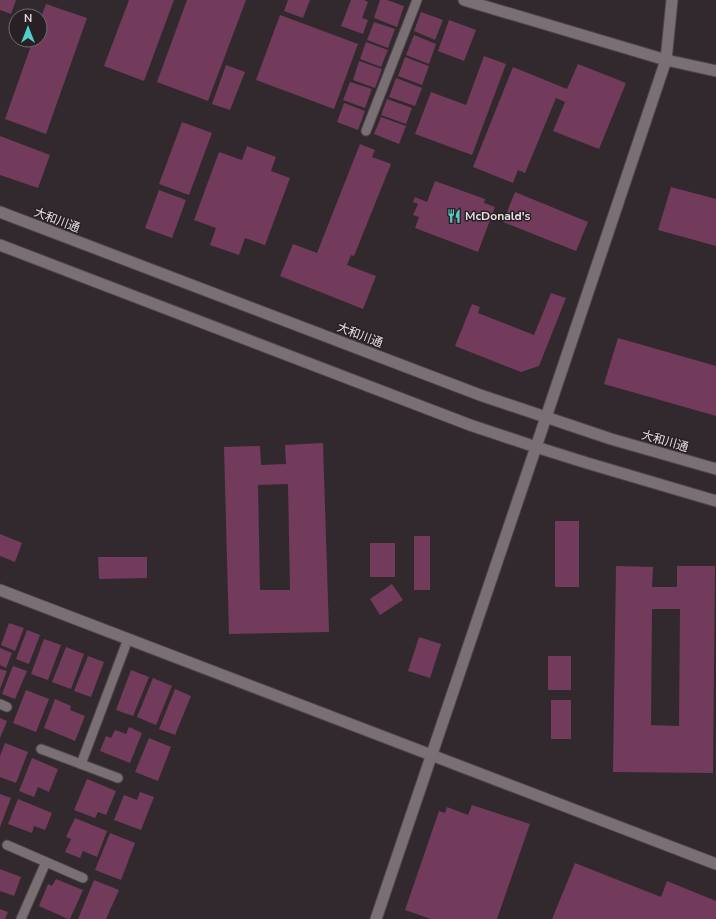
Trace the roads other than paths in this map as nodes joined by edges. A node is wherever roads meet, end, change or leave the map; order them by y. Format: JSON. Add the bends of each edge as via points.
{"nodes":[{"id":1,"x":417,"y":0,"type":"edge"},
{"id":2,"x":464,"y":0,"type":"edge"},
{"id":3,"x":672,"y":0,"type":"edge"},
{"id":4,"x":666,"y":60,"type":"junction"},
{"id":5,"x":716,"y":71,"type":"edge"},
{"id":6,"x":366,"y":131,"type":"dead end"},
{"id":7,"x":0,"y":212,"type":"edge"},
{"id":8,"x":0,"y":245,"type":"edge"},
{"id":9,"x":546,"y":418,"type":"junction"},
{"id":10,"x":536,"y":447,"type":"junction"},
{"id":11,"x":716,"y":469,"type":"edge"},
{"id":12,"x":716,"y":501,"type":"edge"},
{"id":13,"x":0,"y":590,"type":"edge"},
{"id":14,"x":128,"y":639,"type":"junction"},
{"id":15,"x":42,"y":749,"type":"dead end"},
{"id":16,"x":432,"y":756,"type":"junction"},
{"id":17,"x":81,"y":764,"type":"junction"},
{"id":18,"x":118,"y":778,"type":"dead end"},
{"id":19,"x":7,"y":845,"type":"dead end"},
{"id":20,"x":46,"y":862,"type":"junction"},
{"id":21,"x":716,"y":864,"type":"edge"},
{"id":22,"x":83,"y":878,"type":"dead end"},
{"id":23,"x":21,"y":919,"type":"edge"},
{"id":24,"x":376,"y":919,"type":"edge"}],
"edges":[{"from":1,"to":6,"type":"lane"},
{"from":2,"to":4,"type":"street"},
{"from":3,"to":4,"type":"street"},
{"from":4,"to":5,"type":"street"},
{"from":4,"to":9,"type":"street"},
{"from":7,"to":9,"type":"street","name":"大和川通"},
{"from":8,"to":10,"type":"street"},
{"from":9,"to":10,"type":"street"},
{"from":9,"to":11,"type":"street","name":"大和川通"},
{"from":10,"to":12,"type":"street"},
{"from":10,"to":16,"type":"street"},
{"from":13,"to":14,"type":"street"},
{"from":14,"to":16,"type":"street"},
{"from":14,"to":17,"type":"lane"},
{"from":15,"to":17,"type":"lane"},
{"from":16,"to":21,"type":"street"},
{"from":16,"to":24,"type":"street"},
{"from":17,"to":18,"type":"lane"},
{"from":19,"to":20,"type":"lane"},
{"from":20,"to":22,"type":"lane"},
{"from":20,"to":23,"type":"lane"}]}
